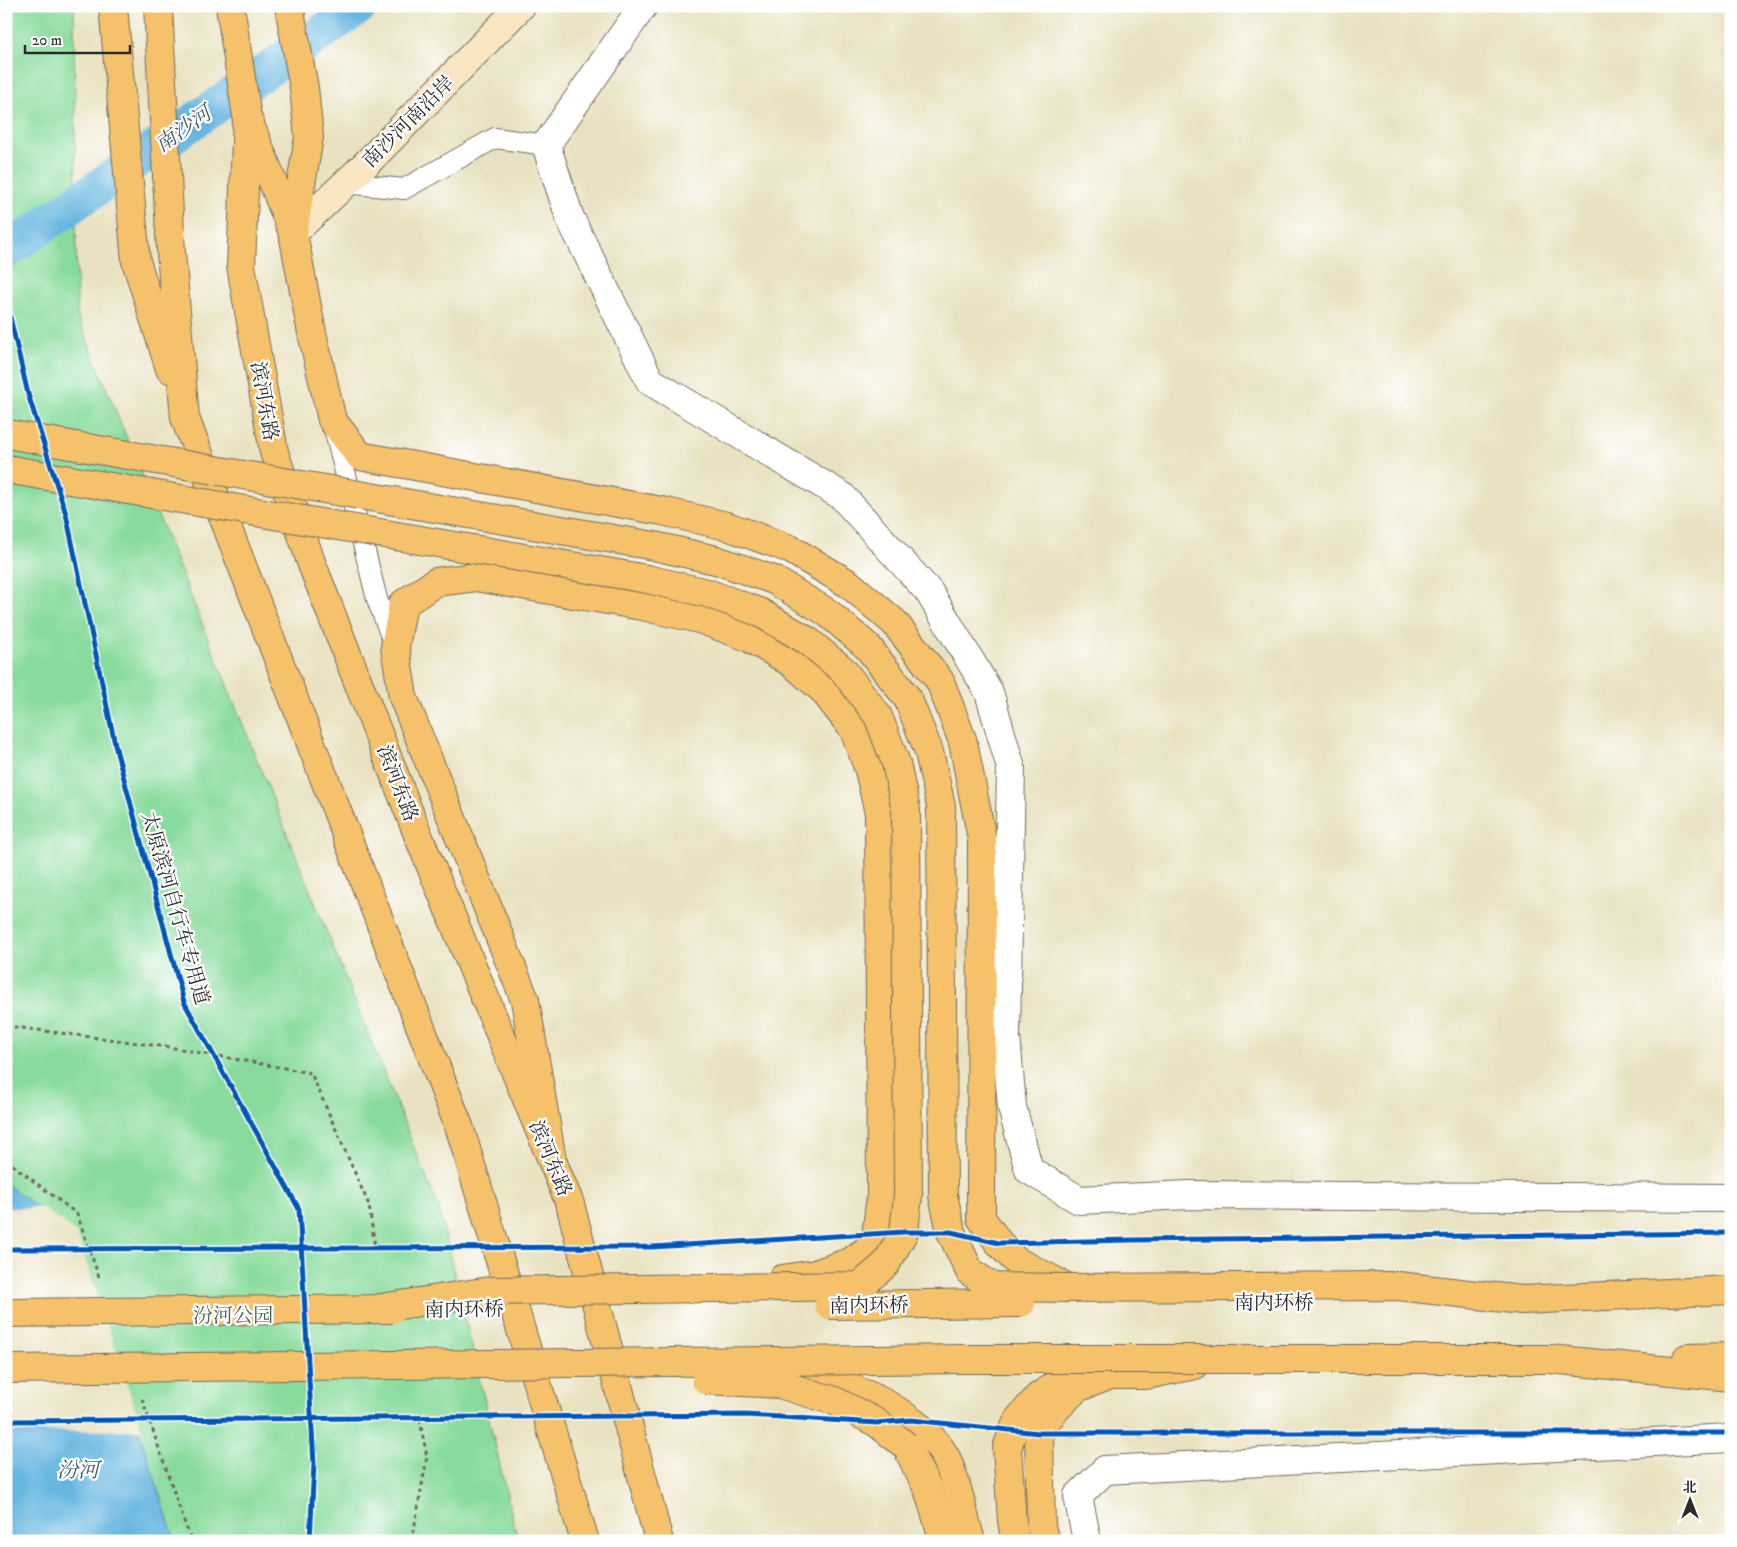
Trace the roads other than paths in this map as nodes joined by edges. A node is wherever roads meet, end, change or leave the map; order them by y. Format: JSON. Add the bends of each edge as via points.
{"nodes":[{"id":1,"x":113,"y":6,"type":"edge"},
{"id":2,"x":158,"y":6,"type":"edge"},
{"id":3,"x":230,"y":6,"type":"edge"},
{"id":4,"x":289,"y":6,"type":"edge"},
{"id":5,"x":521,"y":6,"type":"edge"},
{"id":6,"x":643,"y":6,"type":"edge"},
{"id":7,"x":247,"y":117,"type":"junction"},
{"id":8,"x":546,"y":145,"type":"junction"},
{"id":9,"x":345,"y":183,"type":"junction"},
{"id":10,"x":293,"y":233,"type":"junction"},
{"id":11,"x":185,"y":418,"type":"junction"},
{"id":12,"x":332,"y":420,"type":"junction"},
{"id":13,"x":6,"y":433,"type":"edge"},
{"id":14,"x":6,"y":469,"type":"edge"},
{"id":15,"x":395,"y":647,"type":"junction"},
{"id":16,"x":552,"y":1160,"type":"junction"},
{"id":17,"x":1731,"y":1198,"type":"edge"},
{"id":18,"x":726,"y":1288,"type":"junction"},
{"id":19,"x":1069,"y":1288,"type":"junction"},
{"id":20,"x":1731,"y":1290,"type":"edge"},
{"id":21,"x":1522,"y":1300,"type":"junction"},
{"id":22,"x":375,"y":1310,"type":"junction"},
{"id":23,"x":6,"y":1313,"type":"edge"},
{"id":24,"x":1731,"y":1357,"type":"edge"},
{"id":25,"x":1220,"y":1359,"type":"junction"},
{"id":26,"x":1550,"y":1359,"type":"junction"},
{"id":27,"x":375,"y":1365,"type":"junction"},
{"id":28,"x":6,"y":1369,"type":"edge"},
{"id":29,"x":1111,"y":1375,"type":"junction"},
{"id":30,"x":1731,"y":1377,"type":"edge"},
{"id":31,"x":728,"y":1380,"type":"junction"},
{"id":32,"x":1731,"y":1438,"type":"edge"},
{"id":33,"x":649,"y":1504,"type":"junction"},
{"id":34,"x":585,"y":1541,"type":"edge"},
{"id":35,"x":659,"y":1541,"type":"edge"},
{"id":36,"x":668,"y":1541,"type":"edge"},
{"id":37,"x":944,"y":1541,"type":"edge"},
{"id":38,"x":971,"y":1541,"type":"edge"},
{"id":39,"x":1015,"y":1541,"type":"edge"},
{"id":40,"x":1046,"y":1541,"type":"edge"},
{"id":41,"x":1087,"y":1541,"type":"edge"}],
"edges":[{"from":1,"to":11,"type":"highway","via":[[136,261]]},
{"from":2,"to":11,"type":"highway","via":[[171,252]]},
{"from":3,"to":7,"type":"highway","name":"滨河东路"},
{"from":4,"to":10,"type":"highway","via":[[304,88],[308,137]]},
{"from":5,"to":9,"type":"main road","name":"南沙河南沿岸"},
{"from":6,"to":8,"type":"street"},
{"from":7,"to":10,"type":"highway"},
{"from":7,"to":16,"type":"highway","name":"滨河东路","via":[[241,266],[274,452],[311,562],[407,808]]},
{"from":8,"to":9,"type":"lane","via":[[495,138],[404,189]]},
{"from":8,"to":17,"type":"street","via":[[570,218],[650,381],[842,496],[929,592],[989,692],[1010,768],[1006,1036],[1012,1108],[1029,1170],[1079,1200],[1189,1194]]},
{"from":9,"to":10,"type":"main road","name":"南沙河南沿岸"},
{"from":10,"to":12,"type":"highway"},
{"from":11,"to":34,"type":"highway","via":[[460,1129]]},
{"from":12,"to":15,"type":"lane","via":[[377,599]]},
{"from":12,"to":19,"type":"highway","via":[[360,456],[662,511],[726,526],[790,548],[849,584],[894,622],[940,681],[963,742],[982,839],[981,1218],[1016,1261]]},
{"from":13,"to":19,"type":"highway","bridge":true,"via":[[654,546],[716,560],[774,580],[828,613],[868,647],[908,699],[929,752],[941,806],[943,1195],[951,1232],[970,1272],[993,1287]]},
{"from":14,"to":18,"type":"highway","bridge":true,"via":[[647,579],[707,593],[759,612],[808,641],[842,670],[878,716],[896,763],[906,810],[908,1195],[904,1232],[886,1264],[860,1286]]},
{"from":15,"to":16,"type":"highway","via":[[403,697],[525,1000]]},
{"from":15,"to":18,"type":"highway","bridge":true,"via":[[403,604],[436,582],[476,577],[642,606],[699,619],[748,637],[792,663],[823,690],[854,730],[869,770],[879,813],[881,1196],[875,1244],[850,1262],[815,1274]]},
{"from":16,"to":33,"type":"highway","name":"滨河东路","via":[[570,1204]]},
{"from":18,"to":22,"type":"highway","bridge":true,"via":[[489,1292]]},
{"from":19,"to":21,"type":"highway","bridge":true,"via":[[1398,1286]]},
{"from":20,"to":21,"type":"highway","name":"南内环桥"},
{"from":21,"to":22,"type":"highway","name":"南内环桥","bridge":true},
{"from":22,"to":23,"type":"highway","name":"南内环桥","bridge":true},
{"from":24,"to":26,"type":"highway"},
{"from":25,"to":26,"type":"highway","bridge":true},
{"from":25,"to":27,"type":"highway","bridge":true},
{"from":25,"to":29,"type":"highway","bridge":true,"via":[[1146,1375]]},
{"from":26,"to":30,"type":"highway"},
{"from":27,"to":28,"type":"highway","bridge":true},
{"from":27,"to":31,"type":"highway","bridge":true,"via":[[507,1380]]},
{"from":29,"to":39,"type":"highway","via":[[1062,1380],[1038,1397],[1018,1420],[1007,1448]]},
{"from":29,"to":40,"type":"highway","via":[[1077,1388],[1039,1432],[1041,1526]]},
{"from":31,"to":37,"type":"highway","bridge":true,"via":[[780,1384],[835,1401],[877,1423],[906,1446],[928,1489]]},
{"from":31,"to":38,"type":"highway","bridge":true,"via":[[815,1381],[866,1393],[896,1408],[927,1432],[946,1459]]},
{"from":32,"to":41,"type":"street","via":[[1105,1470],[1078,1496]]},
{"from":33,"to":35,"type":"highway","name":"滨河东路"},
{"from":33,"to":36,"type":"highway"}]}
